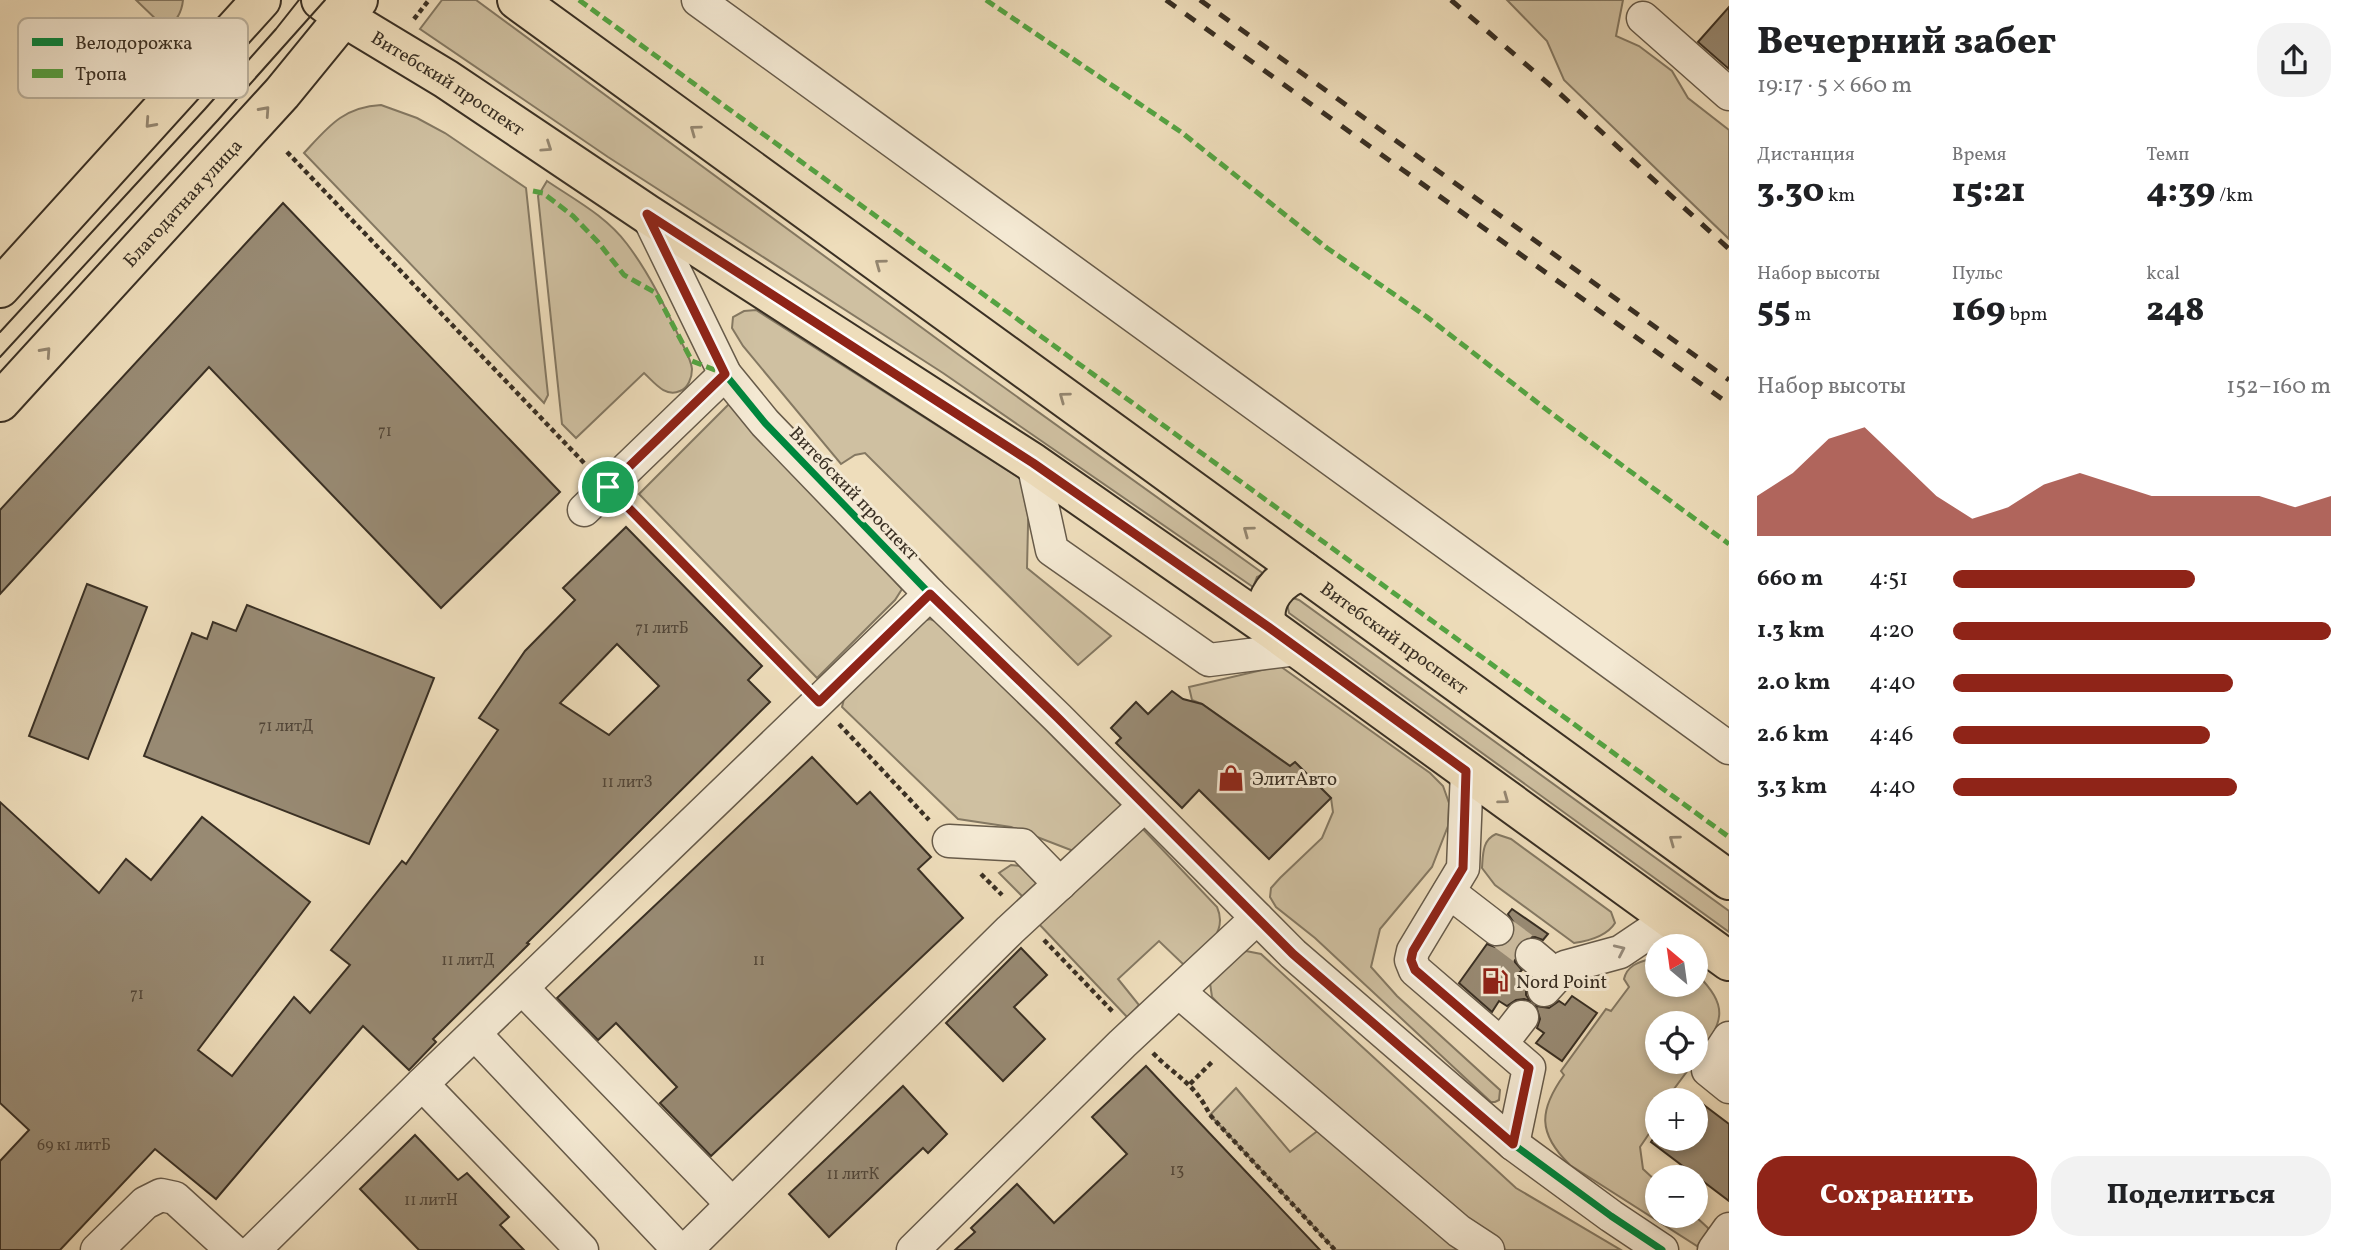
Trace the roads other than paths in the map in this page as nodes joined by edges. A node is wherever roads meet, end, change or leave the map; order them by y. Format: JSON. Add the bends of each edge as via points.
{"nodes":[{"id":1,"x":261,"y":0,"type":"edge"},
{"id":2,"x":698,"y":0,"type":"edge"},
{"id":3,"x":341,"y":6,"type":"edge"},
{"id":4,"x":533,"y":7,"type":"edge"},
{"id":5,"x":245,"y":18,"type":"edge"},
{"id":6,"x":1643,"y":18,"type":"dead end"},
{"id":7,"x":1729,"y":94,"type":"edge"},
{"id":8,"x":172,"y":98,"type":"edge"},
{"id":9,"x":647,"y":214,"type":"junction"},
{"id":10,"x":0,"y":288,"type":"edge"},
{"id":11,"x":725,"y":374,"type":"junction"},
{"id":12,"x":0,"y":402,"type":"edge"},
{"id":13,"x":1033,"y":463,"type":"junction"},
{"id":14,"x":584,"y":510,"type":"dead end"},
{"id":15,"x":1303,"y":570,"type":"junction"},
{"id":16,"x":930,"y":594,"type":"junction"},
{"id":17,"x":1267,"y":626,"type":"junction"},
{"id":18,"x":1297,"y":649,"type":"junction"},
{"id":19,"x":1729,"y":748,"type":"edge"},
{"id":20,"x":1466,"y":771,"type":"junction"},
{"id":21,"x":1144,"y":806,"type":"junction"},
{"id":22,"x":949,"y":841,"type":"dead end"},
{"id":23,"x":1729,"y":880,"type":"edge"},
{"id":24,"x":1060,"y":884,"type":"junction"},
{"id":25,"x":1449,"y":892,"type":"junction"},
{"id":26,"x":1257,"y":918,"type":"junction"},
{"id":27,"x":1669,"y":919,"type":"junction"},
{"id":28,"x":1497,"y":929,"type":"tunnel mouth"},
{"id":29,"x":1532,"y":955,"type":"tunnel mouth"},
{"id":30,"x":1729,"y":961,"type":"edge"},
{"id":31,"x":522,"y":988,"type":"junction"},
{"id":32,"x":1178,"y":992,"type":"junction"},
{"id":33,"x":1522,"y":1017,"type":"dead end"},
{"id":34,"x":475,"y":1034,"type":"junction"},
{"id":35,"x":1729,"y":1038,"type":"edge"},
{"id":36,"x":1501,"y":1044,"type":"junction"},
{"id":37,"x":422,"y":1084,"type":"junction"},
{"id":38,"x":1729,"y":1087,"type":"edge"},
{"id":39,"x":1513,"y":1144,"type":"junction"},
{"id":40,"x":732,"y":1204,"type":"junction"},
{"id":41,"x":1729,"y":1228,"type":"edge"},
{"id":42,"x":97,"y":1250,"type":"edge"},
{"id":43,"x":232,"y":1250,"type":"edge"},
{"id":44,"x":254,"y":1250,"type":"edge"},
{"id":45,"x":582,"y":1250,"type":"edge"},
{"id":46,"x":679,"y":1250,"type":"edge"},
{"id":47,"x":686,"y":1250,"type":"edge"},
{"id":48,"x":913,"y":1250,"type":"edge"},
{"id":49,"x":1488,"y":1250,"type":"edge"},
{"id":50,"x":1662,"y":1250,"type":"edge"},
{"id":51,"x":1714,"y":1250,"type":"edge"}],
"edges":[{"from":1,"to":5,"type":"main road","one_way":true},
{"from":2,"to":19,"type":"street"},
{"from":3,"to":9,"type":"main road","name":"Витебский проспект","one_way":true},
{"from":12,"to":3,"type":"main road","name":"Благодатная улица","one_way":true,"via":[[267,110]]},
{"from":15,"to":4,"type":"main road","name":"Витебский проспект","one_way":true},
{"from":6,"to":7,"type":"street"},
{"from":8,"to":10,"type":"main road","one_way":true},
{"from":9,"to":11,"type":"street","name":"Витебский проспект"},
{"from":9,"to":13,"type":"main road","name":"Витебский проспект"},
{"from":11,"to":14,"type":"street"},
{"from":11,"to":16,"type":"street","name":"Витебский проспект","via":[[765,423]]},
{"from":13,"to":17,"type":"main road","name":"Витебский проспект"},
{"from":13,"to":18,"type":"street","via":[[1052,550],[1209,660]]},
{"from":15,"to":17,"type":"main road","via":[[1274,590],[1265,608]]},
{"from":23,"to":15,"type":"main road","name":"Витебский проспект","one_way":true},
{"from":16,"to":21,"type":"street","name":"Витебский проспект"},
{"from":16,"to":31,"type":"street"},
{"from":17,"to":18,"type":"main road","name":"Витебский проспект"},
{"from":18,"to":20,"type":"main road","name":"Витебский проспект"},
{"from":20,"to":25,"type":"street","via":[[1463,868]]},
{"from":20,"to":27,"type":"main road","name":"Витебский проспект","one_way":true},
{"from":21,"to":24,"type":"street"},
{"from":21,"to":26,"type":"street","name":"Витебский проспект"},
{"from":22,"to":24,"type":"street","via":[[1022,845]]},
{"from":24,"to":40,"type":"street"},
{"from":25,"to":28,"type":"street"},
{"from":25,"to":36,"type":"street","via":[[1411,960],[1415,970]]},
{"from":26,"to":32,"type":"street"},
{"from":26,"to":39,"type":"street","name":"Витебский проспект"},
{"from":29,"to":27,"type":"street","one_way":true,"via":[[1550,983],[1565,967],[1620,952]]},
{"from":27,"to":30,"type":"main road","name":"Витебский проспект"},
{"from":31,"to":34,"type":"street"},
{"from":31,"to":40,"type":"street"},
{"from":32,"to":48,"type":"street"},
{"from":32,"to":49,"type":"street","via":[[1459,1231]]},
{"from":33,"to":36,"type":"street"},
{"from":34,"to":37,"type":"street"},
{"from":34,"to":46,"type":"street"},
{"from":35,"to":38,"type":"street","via":[[1708,1070]]},
{"from":36,"to":39,"type":"street","via":[[1529,1068]]},
{"from":37,"to":44,"type":"street"},
{"from":37,"to":45,"type":"street"},
{"from":39,"to":50,"type":"street","name":"Витебский проспект"},
{"from":40,"to":47,"type":"street"},
{"from":41,"to":51,"type":"street"},
{"from":42,"to":43,"type":"street","via":[[145,1203],[161,1195],[175,1198]]}]}
